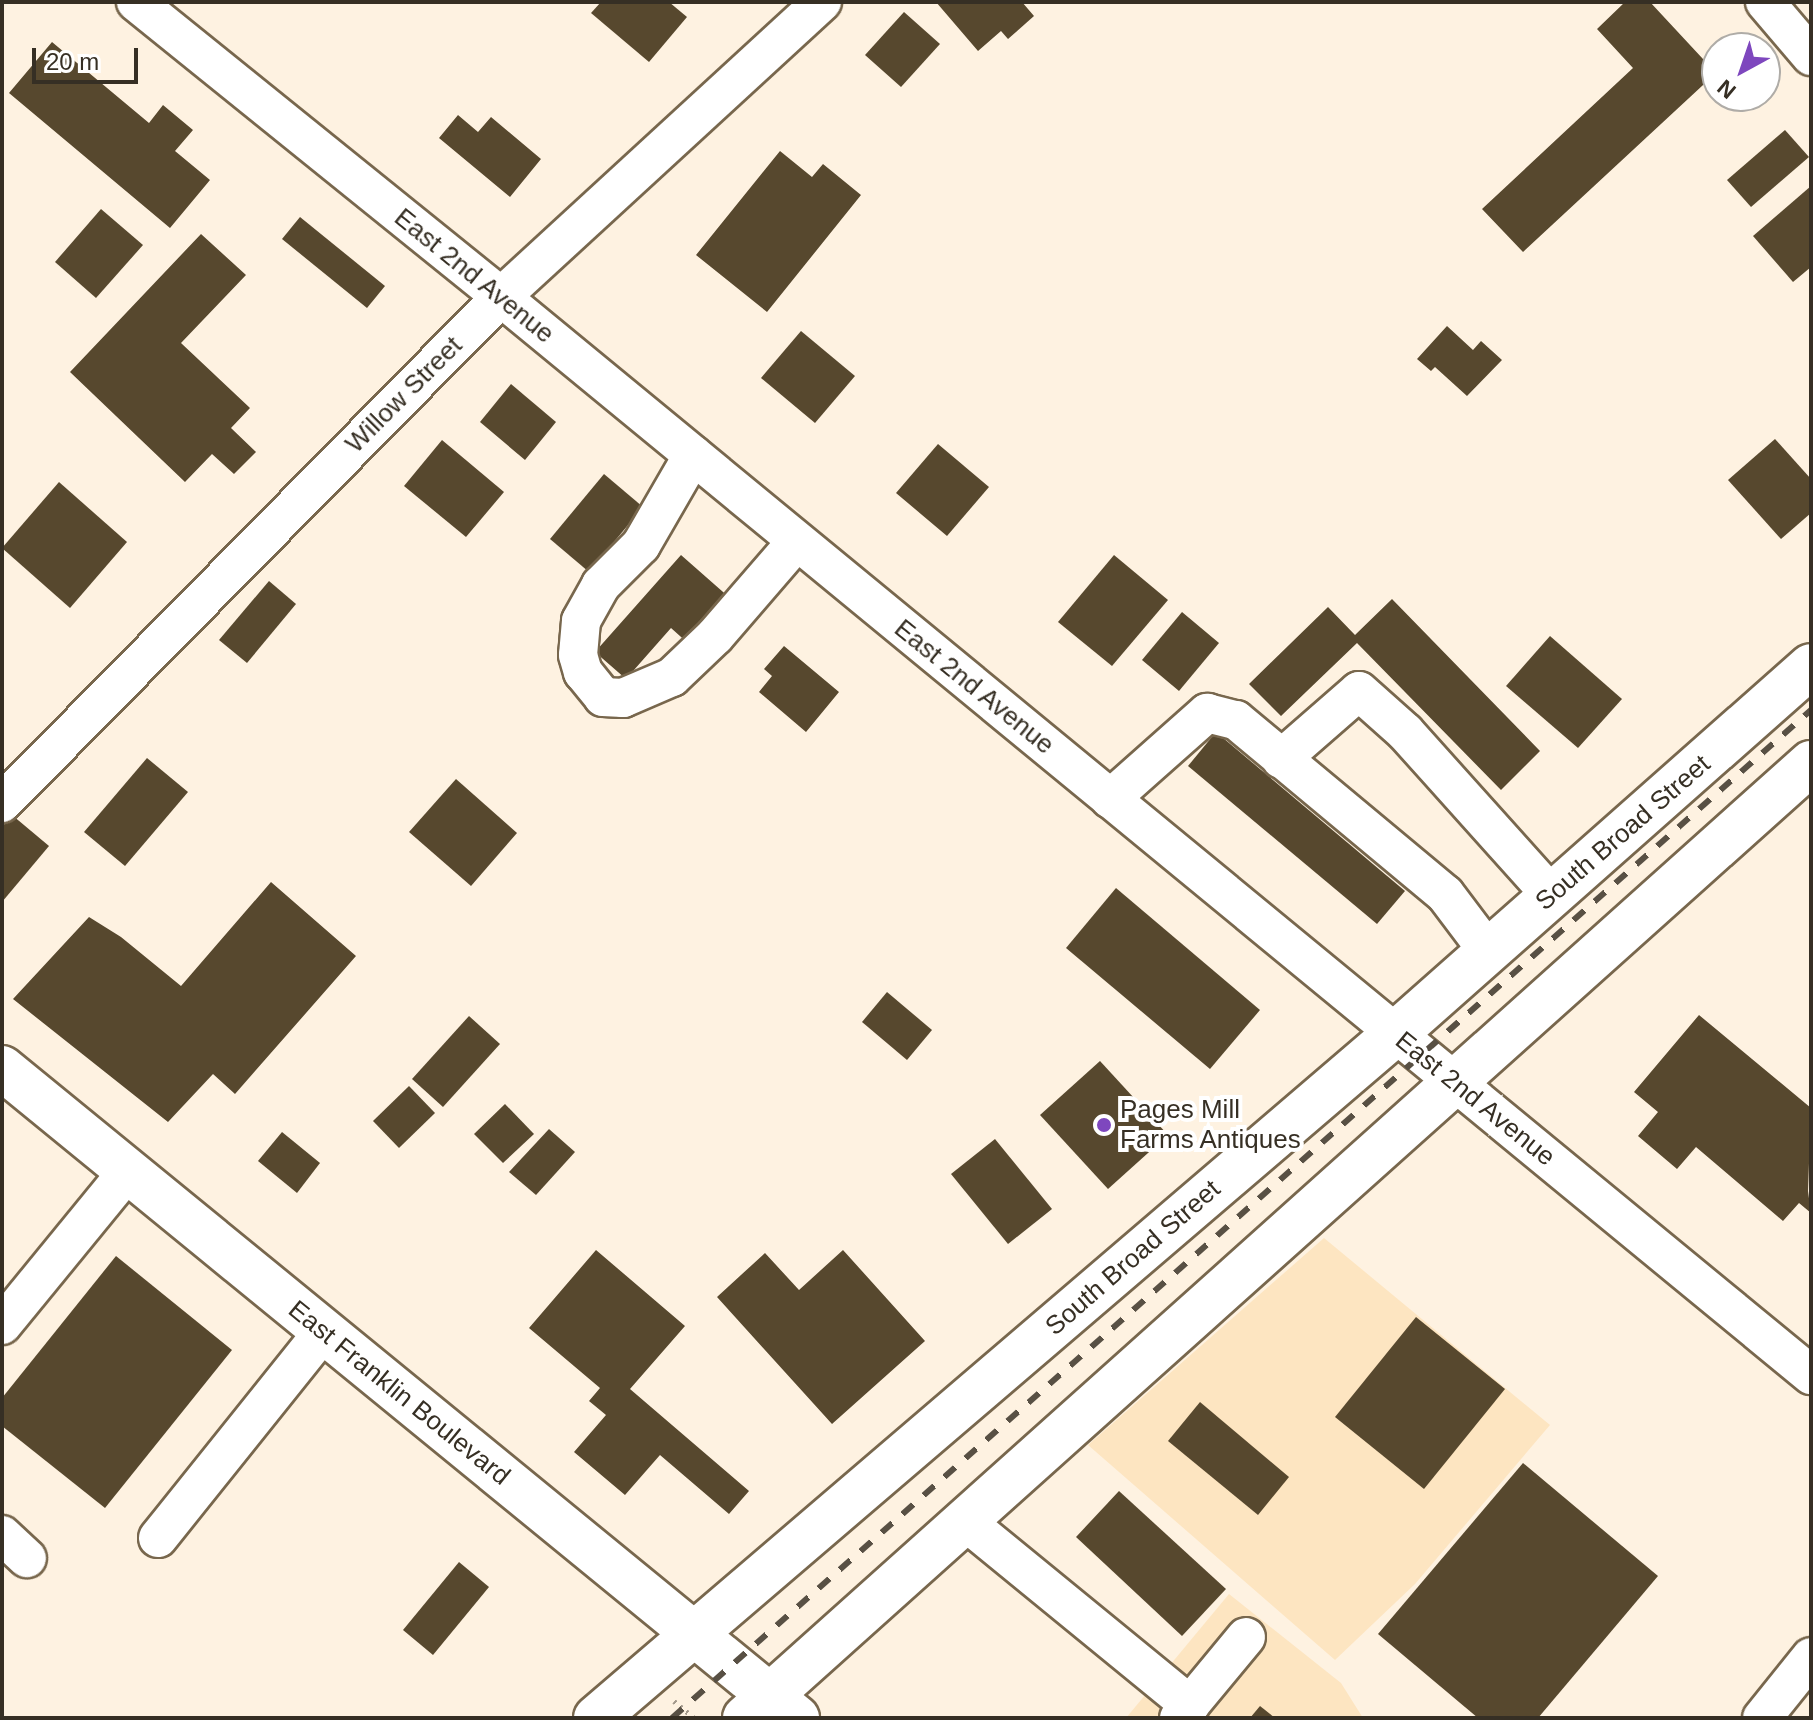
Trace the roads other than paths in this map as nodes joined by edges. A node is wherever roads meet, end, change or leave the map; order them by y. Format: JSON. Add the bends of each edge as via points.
{"nodes":[{"id":1,"x":136,"y":2,"type":"edge"},
{"id":2,"x":822,"y":2,"type":"edge"},
{"id":3,"x":1765,"y":2,"type":"edge"},
{"id":4,"x":1811,"y":56,"type":"edge"},
{"id":5,"x":501,"y":297,"type":"junction"},
{"id":6,"x":693,"y":455,"type":"junction"},
{"id":7,"x":797,"y":541,"type":"junction"},
{"id":8,"x":1811,"y":666,"type":"edge"},
{"id":9,"x":1281,"y":759,"type":"junction"},
{"id":10,"x":1811,"y":763,"type":"edge"},
{"id":11,"x":1110,"y":799,"type":"junction"},
{"id":12,"x":2,"y":803,"type":"edge"},
{"id":13,"x":1552,"y":896,"type":"junction"},
{"id":14,"x":1488,"y":951,"type":"junction"},
{"id":15,"x":1395,"y":1034,"type":"junction"},
{"id":16,"x":2,"y":1068,"type":"edge"},
{"id":17,"x":1453,"y":1080,"type":"junction"},
{"id":18,"x":128,"y":1171,"type":"junction"},
{"id":19,"x":2,"y":1325,"type":"edge"},
{"id":20,"x":324,"y":1331,"type":"junction"},
{"id":21,"x":1811,"y":1375,"type":"edge"},
{"id":22,"x":965,"y":1521,"type":"junction"},
{"id":23,"x":158,"y":1538,"type":"dead end"},
{"id":24,"x":694,"y":1634,"type":"junction"},
{"id":25,"x":1246,"y":1637,"type":"dead end"},
{"id":26,"x":1811,"y":1657,"type":"edge"},
{"id":27,"x":771,"y":1710,"type":"edge"},
{"id":28,"x":1184,"y":1711,"type":"edge"},
{"id":29,"x":596,"y":1718,"type":"edge"},
{"id":30,"x":1762,"y":1718,"type":"edge"}],
"edges":[{"from":1,"to":5,"type":"street","name":"East 2nd Avenue"},
{"from":2,"to":5,"type":"street","name":"Willow Street"},
{"from":3,"to":4,"type":"street"},
{"from":5,"to":6,"type":"street","name":"East 2nd Avenue"},
{"from":5,"to":12,"type":"street","name":"Willow Street"},
{"from":6,"to":7,"type":"street","name":"East 2nd Avenue"},
{"from":6,"to":7,"type":"street","via":[[641,545],[601,585],[581,621],[578,655],[583,672],[603,697],[623,698],[672,677]]},
{"from":7,"to":11,"type":"street","name":"East 2nd Avenue"},
{"from":8,"to":13,"type":"main road","name":"South Broad Street"},
{"from":9,"to":11,"type":"street","via":[[1236,720],[1207,713]]},
{"from":9,"to":13,"type":"street","via":[[1359,691],[1424,753]]},
{"from":9,"to":14,"type":"street","via":[[1445,894]]},
{"from":10,"to":17,"type":"main road"},
{"from":11,"to":15,"type":"street","name":"East 2nd Avenue"},
{"from":13,"to":14,"type":"main road","name":"South Broad Street"},
{"from":14,"to":15,"type":"main road","name":"South Broad Street"},
{"from":15,"to":17,"type":"street","name":"East 2nd Avenue"},
{"from":15,"to":24,"type":"main road","name":"South Broad Street"},
{"from":16,"to":18,"type":"main road","name":"East Franklin Boulevard"},
{"from":17,"to":21,"type":"street","name":"East 2nd Avenue"},
{"from":17,"to":22,"type":"main road"},
{"from":18,"to":19,"type":"street"},
{"from":18,"to":20,"type":"main road","name":"East Franklin Boulevard"},
{"from":20,"to":23,"type":"street"},
{"from":20,"to":24,"type":"main road","name":"East Franklin Boulevard"},
{"from":22,"to":27,"type":"main road"},
{"from":22,"to":28,"type":"street"},
{"from":24,"to":27,"type":"main road","name":"East Franklin Boulevard"},
{"from":24,"to":29,"type":"main road","name":"South Broad Street"},
{"from":25,"to":28,"type":"street"},
{"from":26,"to":30,"type":"street"}]}
